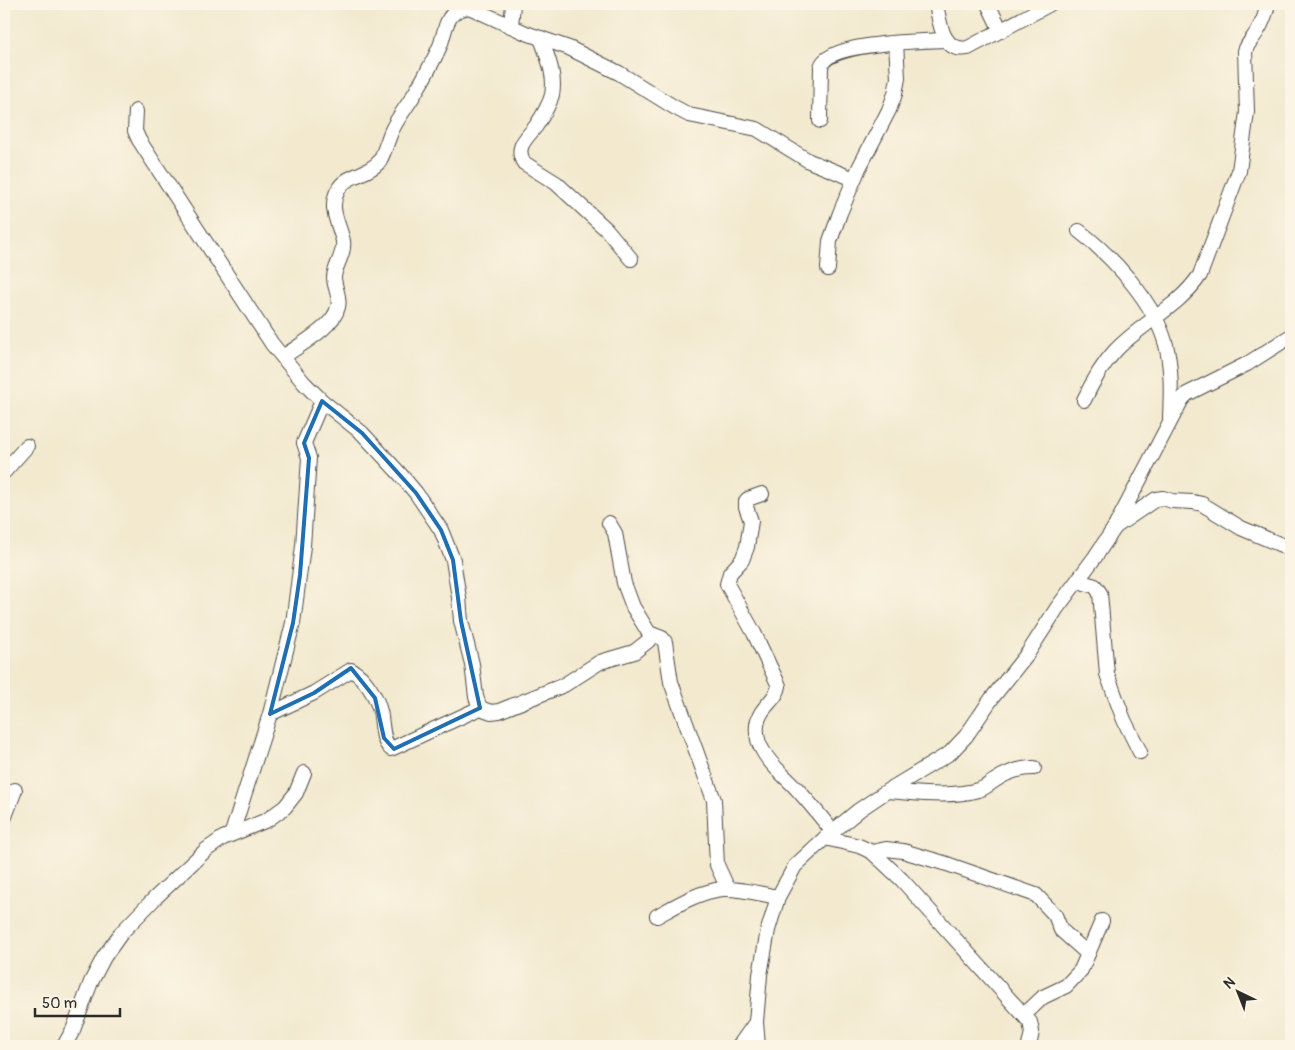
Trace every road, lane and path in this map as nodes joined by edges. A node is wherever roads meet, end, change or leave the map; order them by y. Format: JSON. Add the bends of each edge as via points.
{"nodes":[{"id":1,"x":513,"y":4,"type":"edge"},
{"id":2,"x":936,"y":4,"type":"edge"},
{"id":3,"x":988,"y":4,"type":"edge"},
{"id":4,"x":1050,"y":4,"type":"edge"},
{"id":5,"x":1268,"y":4,"type":"edge"},
{"id":6,"x":511,"y":26,"type":"junction"},
{"id":7,"x":1001,"y":31,"type":"junction"},
{"id":8,"x":541,"y":38,"type":"junction"},
{"id":9,"x":948,"y":40,"type":"junction"},
{"id":10,"x":896,"y":43,"type":"junction"},
{"id":11,"x":136,"y":111,"type":"dead end"},
{"id":12,"x":820,"y":121,"type":"dead end"},
{"id":13,"x":854,"y":179,"type":"junction"},
{"id":14,"x":1079,"y":231,"type":"dead end"},
{"id":15,"x":631,"y":259,"type":"dead end"},
{"id":16,"x":828,"y":269,"type":"dead end"},
{"id":17,"x":1154,"y":318,"type":"junction"},
{"id":18,"x":1291,"y":336,"type":"edge"},
{"id":19,"x":283,"y":357,"type":"junction"},
{"id":20,"x":1084,"y":400,"type":"dead end"},
{"id":21,"x":322,"y":401,"type":"junction"},
{"id":22,"x":1170,"y":421,"type":"junction"},
{"id":23,"x":27,"y":446,"type":"dead end"},
{"id":24,"x":4,"y":472,"type":"edge"},
{"id":25,"x":762,"y":494,"type":"dead end"},
{"id":26,"x":609,"y":523,"type":"dead end"},
{"id":27,"x":1115,"y":527,"type":"junction"},
{"id":28,"x":1291,"y":549,"type":"edge"},
{"id":29,"x":1078,"y":581,"type":"junction"},
{"id":30,"x":652,"y":635,"type":"junction"},
{"id":31,"x":480,"y":708,"type":"junction"},
{"id":32,"x":270,"y":714,"type":"junction"},
{"id":33,"x":1140,"y":752,"type":"dead end"},
{"id":34,"x":1034,"y":768,"type":"dead end"},
{"id":35,"x":304,"y":773,"type":"dead end"},
{"id":36,"x":15,"y":790,"type":"dead end"},
{"id":37,"x":887,"y":791,"type":"junction"},
{"id":38,"x":4,"y":819,"type":"edge"},
{"id":39,"x":232,"y":833,"type":"junction"},
{"id":40,"x":829,"y":835,"type":"junction"},
{"id":41,"x":872,"y":852,"type":"junction"},
{"id":42,"x":728,"y":889,"type":"junction"},
{"id":43,"x":778,"y":897,"type":"junction"},
{"id":44,"x":657,"y":916,"type":"dead end"},
{"id":45,"x":1102,"y":921,"type":"dead end"},
{"id":46,"x":1088,"y":954,"type":"junction"},
{"id":47,"x":1024,"y":1015,"type":"junction"},
{"id":48,"x":756,"y":1022,"type":"junction"},
{"id":49,"x":64,"y":1046,"type":"edge"},
{"id":50,"x":739,"y":1046,"type":"edge"},
{"id":51,"x":758,"y":1046,"type":"edge"},
{"id":52,"x":1029,"y":1046,"type":"edge"}],
"edges":[{"from":1,"to":6,"type":"street"},
{"from":2,"to":9,"type":"street"},
{"from":3,"to":7,"type":"street"},
{"from":4,"to":7,"type":"street"},
{"from":5,"to":17,"type":"street","via":[[1262,22],[1245,51],[1247,112],[1239,171],[1233,188],[1200,275],[1181,298]]},
{"from":6,"to":8,"type":"street"},
{"from":6,"to":19,"type":"street","via":[[469,8],[458,10],[450,18],[437,52],[394,126],[379,162],[338,188],[334,209],[343,249],[334,277],[339,296],[336,312],[322,329]]},
{"from":7,"to":9,"type":"street","via":[[968,48],[955,48]]},
{"from":8,"to":13,"type":"street","via":[[618,73],[689,115],[757,130],[809,161]]},
{"from":8,"to":15,"type":"street","via":[[552,72],[552,94],[548,108],[522,143],[521,158],[570,195],[607,230]]},
{"from":9,"to":10,"type":"street"},
{"from":10,"to":12,"type":"street","via":[[862,47],[822,62]]},
{"from":10,"to":13,"type":"street","via":[[898,78],[895,94]]},
{"from":11,"to":19,"type":"street","via":[[135,132],[139,140],[242,301]]},
{"from":13,"to":16,"type":"street","via":[[830,241]]},
{"from":14,"to":17,"type":"street","via":[[1111,258],[1140,294]]},
{"from":17,"to":20,"type":"street","via":[[1115,351]]},
{"from":17,"to":22,"type":"street","via":[[1166,344],[1170,367]]},
{"from":18,"to":22,"type":"street","via":[[1248,364],[1187,394]]},
{"from":19,"to":21,"type":"street"},
{"from":21,"to":31,"type":"street","via":[[369,440],[416,493],[441,530],[453,560],[461,621]]},
{"from":21,"to":32,"type":"street","via":[[304,444],[309,458],[300,575],[293,623]]},
{"from":22,"to":27,"type":"street"},
{"from":23,"to":24,"type":"street"},
{"from":25,"to":40,"type":"street","via":[[746,501],[751,521],[747,547],[727,582],[779,686],[763,708],[757,725],[757,738],[763,752],[808,801]]},
{"from":26,"to":30,"type":"street","via":[[615,533],[628,594],[637,615]]},
{"from":27,"to":28,"type":"street","via":[[1156,499],[1163,498],[1202,504],[1241,528]]},
{"from":27,"to":29,"type":"street"},
{"from":29,"to":33,"type":"street","via":[[1095,586],[1100,593],[1107,674]]},
{"from":29,"to":37,"type":"street","via":[[966,736],[950,753]]},
{"from":30,"to":31,"type":"street","via":[[634,652],[600,662],[548,692],[500,711]]},
{"from":30,"to":42,"type":"street","via":[[665,642],[671,682],[714,800],[717,866]]},
{"from":31,"to":32,"type":"street","via":[[392,748],[384,738],[375,698],[360,676],[351,670],[314,693]]},
{"from":32,"to":39,"type":"street"},
{"from":34,"to":37,"type":"street","via":[[1012,771],[981,789],[967,792]]},
{"from":35,"to":39,"type":"street","via":[[285,807],[267,820]]},
{"from":36,"to":38,"type":"street"},
{"from":37,"to":40,"type":"street"},
{"from":39,"to":49,"type":"street","via":[[206,850],[122,932],[92,982]]},
{"from":40,"to":41,"type":"street"},
{"from":40,"to":43,"type":"street","via":[[795,866]]},
{"from":41,"to":46,"type":"street","via":[[886,849],[903,851],[1036,895],[1055,915],[1061,930]]},
{"from":41,"to":47,"type":"street","via":[[902,880]]},
{"from":42,"to":43,"type":"street"},
{"from":42,"to":44,"type":"street","via":[[704,893]]},
{"from":43,"to":48,"type":"street","via":[[766,939]]},
{"from":45,"to":46,"type":"street"},
{"from":46,"to":47,"type":"street","via":[[1081,970],[1066,986],[1035,1003]]},
{"from":47,"to":52,"type":"street","via":[[1032,1028]]},
{"from":48,"to":50,"type":"street"},
{"from":48,"to":51,"type":"street"}]}
